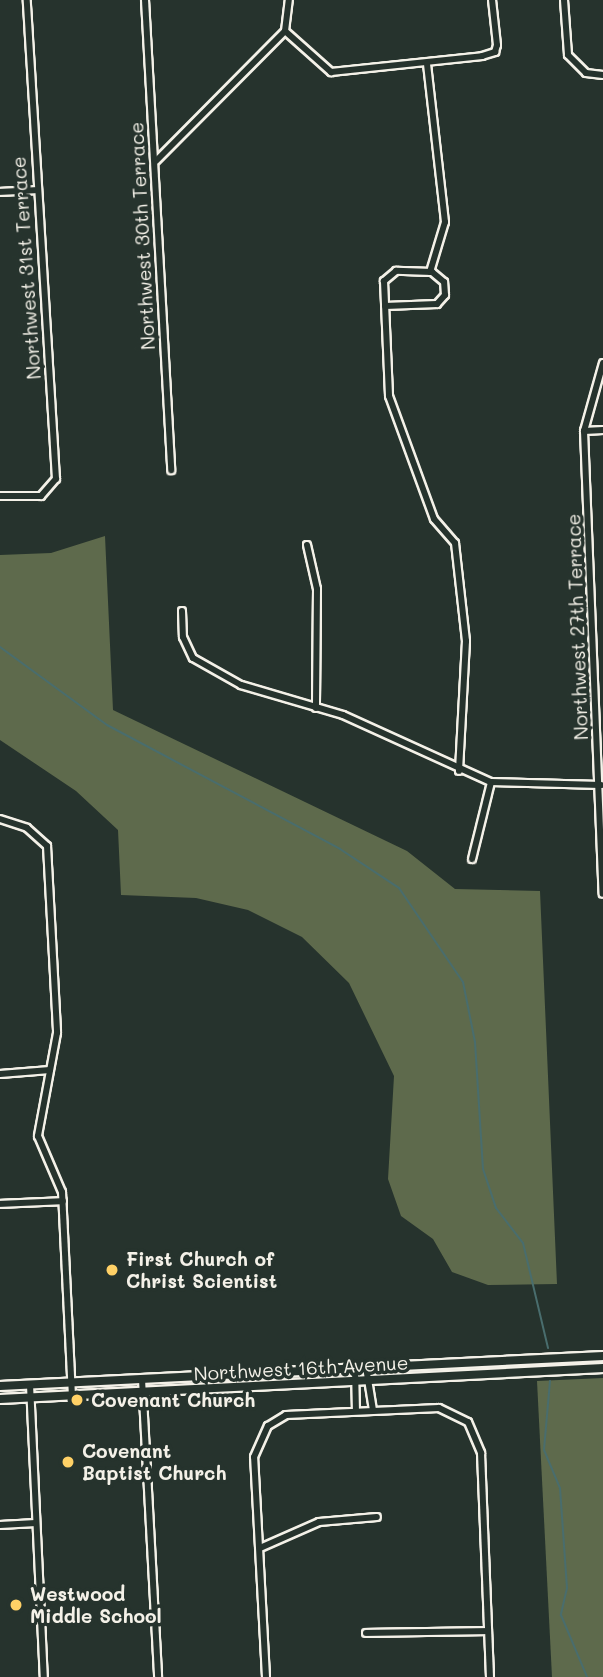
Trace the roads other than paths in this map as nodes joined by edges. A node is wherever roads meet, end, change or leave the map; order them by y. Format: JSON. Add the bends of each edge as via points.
{"nodes":[{"id":1,"x":27,"y":0,"type":"edge"},
{"id":2,"x":145,"y":0,"type":"edge"},
{"id":3,"x":289,"y":0,"type":"edge"},
{"id":4,"x":492,"y":0,"type":"edge"},
{"id":5,"x":564,"y":0,"type":"edge"},
{"id":6,"x":285,"y":31,"type":"junction"},
{"id":7,"x":427,"y":64,"type":"junction"},
{"id":8,"x":603,"y":75,"type":"edge"},
{"id":9,"x":156,"y":161,"type":"junction"},
{"id":10,"x":36,"y":190,"type":"junction"},
{"id":11,"x":0,"y":192,"type":"edge"},
{"id":12,"x":430,"y":272,"type":"junction"},
{"id":13,"x":385,"y":306,"type":"junction"},
{"id":14,"x":603,"y":363,"type":"edge"},
{"id":15,"x":603,"y":430,"type":"edge"},
{"id":16,"x":584,"y":431,"type":"junction"},
{"id":17,"x":171,"y":470,"type":"dead end"},
{"id":18,"x":0,"y":496,"type":"edge"},
{"id":19,"x":307,"y":545,"type":"dead end"},
{"id":20,"x":182,"y":611,"type":"dead end"},
{"id":21,"x":603,"y":679,"type":"edge"},
{"id":22,"x":594,"y":680,"type":"junction"},
{"id":23,"x":316,"y":708,"type":"junction"},
{"id":24,"x":459,"y":771,"type":"junction"},
{"id":25,"x":491,"y":782,"type":"junction"},
{"id":26,"x":601,"y":785,"type":"edge"},
{"id":27,"x":0,"y":819,"type":"edge"},
{"id":28,"x":472,"y":859,"type":"dead end"},
{"id":29,"x":603,"y":894,"type":"edge"},
{"id":30,"x":50,"y":1070,"type":"junction"},
{"id":31,"x":0,"y":1074,"type":"edge"},
{"id":32,"x":63,"y":1201,"type":"junction"},
{"id":33,"x":0,"y":1204,"type":"edge"},
{"id":34,"x":603,"y":1356,"type":"edge"},
{"id":35,"x":493,"y":1361,"type":"junction"},
{"id":36,"x":366,"y":1367,"type":"junction"},
{"id":37,"x":355,"y":1368,"type":"junction"},
{"id":38,"x":603,"y":1368,"type":"edge"},
{"id":39,"x":494,"y":1374,"type":"junction"},
{"id":40,"x":142,"y":1379,"type":"junction"},
{"id":41,"x":370,"y":1380,"type":"junction"},
{"id":42,"x":356,"y":1381,"type":"junction"},
{"id":43,"x":71,"y":1382,"type":"junction"},
{"id":44,"x":30,"y":1385,"type":"junction"},
{"id":45,"x":0,"y":1386,"type":"edge"},
{"id":46,"x":142,"y":1392,"type":"junction"},
{"id":47,"x":72,"y":1395,"type":"junction"},
{"id":48,"x":31,"y":1398,"type":"junction"},
{"id":49,"x":0,"y":1399,"type":"edge"},
{"id":50,"x":373,"y":1410,"type":"junction"},
{"id":51,"x":356,"y":1411,"type":"junction"},
{"id":52,"x":377,"y":1517,"type":"dead end"},
{"id":53,"x":36,"y":1523,"type":"junction"},
{"id":54,"x":0,"y":1525,"type":"edge"},
{"id":55,"x":260,"y":1548,"type":"junction"},
{"id":56,"x":488,"y":1632,"type":"junction"},
{"id":57,"x":366,"y":1633,"type":"dead end"},
{"id":58,"x":44,"y":1677,"type":"edge"},
{"id":59,"x":158,"y":1677,"type":"edge"},
{"id":60,"x":266,"y":1677,"type":"edge"},
{"id":61,"x":490,"y":1677,"type":"edge"}],
"edges":[{"from":1,"to":10,"type":"street","name":"Northwest 31st Terrace"},
{"from":2,"to":9,"type":"street","name":"Northwest 30th Terrace"},
{"from":3,"to":6,"type":"street"},
{"from":4,"to":7,"type":"street","via":[[495,52]]},
{"from":5,"to":8,"type":"street","via":[[568,55],[575,66]]},
{"from":6,"to":7,"type":"street","via":[[331,72]]},
{"from":6,"to":9,"type":"street"},
{"from":7,"to":12,"type":"street","via":[[445,222]]},
{"from":9,"to":17,"type":"street","name":"Northwest 30th Terrace"},
{"from":10,"to":11,"type":"street"},
{"from":10,"to":18,"type":"street","name":"Northwest 31st Terrace","via":[[55,454],[51,491]]},
{"from":12,"to":13,"type":"street","via":[[396,271],[384,281]]},
{"from":12,"to":13,"type":"street","via":[[444,282],[445,296],[437,304]]},
{"from":13,"to":24,"type":"street","via":[[388,396],[434,519],[455,542],[466,641]]},
{"from":14,"to":16,"type":"street","name":"Northwest 27th Terrace","via":[[586,407]]},
{"from":15,"to":16,"type":"street"},
{"from":16,"to":22,"type":"street","name":"Northwest 27th Terrace"},
{"from":19,"to":23,"type":"street","via":[[317,589]]},
{"from":20,"to":23,"type":"street","via":[[183,637],[193,658],[210,670]]},
{"from":21,"to":22,"type":"street"},
{"from":22,"to":26,"type":"street","name":"Northwest 27th Terrace"},
{"from":23,"to":24,"type":"street"},
{"from":24,"to":25,"type":"street"},
{"from":25,"to":26,"type":"street"},
{"from":25,"to":28,"type":"street"},
{"from":26,"to":29,"type":"street","name":"Northwest 27th Terrace"},
{"from":27,"to":30,"type":"street","via":[[39,835],[47,846],[57,1033]]},
{"from":30,"to":31,"type":"street"},
{"from":30,"to":32,"type":"street","via":[[38,1136]]},
{"from":32,"to":33,"type":"street"},
{"from":32,"to":43,"type":"street"},
{"from":34,"to":35,"type":"main road","name":"Northwest 16th Avenue"},
{"from":35,"to":36,"type":"main road","name":"Northwest 16th Avenue"},
{"from":35,"to":39,"type":"main road"},
{"from":36,"to":37,"type":"main road","name":"Northwest 16th Avenue"},
{"from":36,"to":41,"type":"street"},
{"from":37,"to":40,"type":"main road","name":"Northwest 16th Avenue"},
{"from":37,"to":42,"type":"street"},
{"from":38,"to":39,"type":"main road","name":"Northwest 16th Avenue"},
{"from":39,"to":41,"type":"main road","name":"Northwest 16th Avenue"},
{"from":40,"to":43,"type":"main road","name":"Northwest 16th Avenue"},
{"from":40,"to":46,"type":"street"},
{"from":41,"to":42,"type":"main road","name":"Northwest 16th Avenue"},
{"from":41,"to":50,"type":"street"},
{"from":42,"to":46,"type":"main road","name":"Northwest 16th Avenue"},
{"from":42,"to":51,"type":"street"},
{"from":43,"to":44,"type":"main road","name":"Northwest 16th Avenue"},
{"from":43,"to":47,"type":"street"},
{"from":44,"to":45,"type":"main road","name":"Northwest 16th Avenue"},
{"from":44,"to":48,"type":"street"},
{"from":46,"to":47,"type":"main road","name":"Northwest 16th Avenue"},
{"from":46,"to":59,"type":"street"},
{"from":47,"to":48,"type":"main road","name":"Northwest 16th Avenue"},
{"from":48,"to":49,"type":"main road","name":"Northwest 16th Avenue"},
{"from":48,"to":53,"type":"street"},
{"from":50,"to":51,"type":"street"},
{"from":50,"to":56,"type":"street","via":[[439,1408],[461,1415],[477,1433]]},
{"from":51,"to":55,"type":"street","via":[[286,1415],[257,1443]]},
{"from":52,"to":55,"type":"street","via":[[319,1522]]},
{"from":53,"to":54,"type":"street"},
{"from":53,"to":58,"type":"street"},
{"from":55,"to":60,"type":"street"},
{"from":56,"to":57,"type":"street"},
{"from":56,"to":61,"type":"street"}]}
